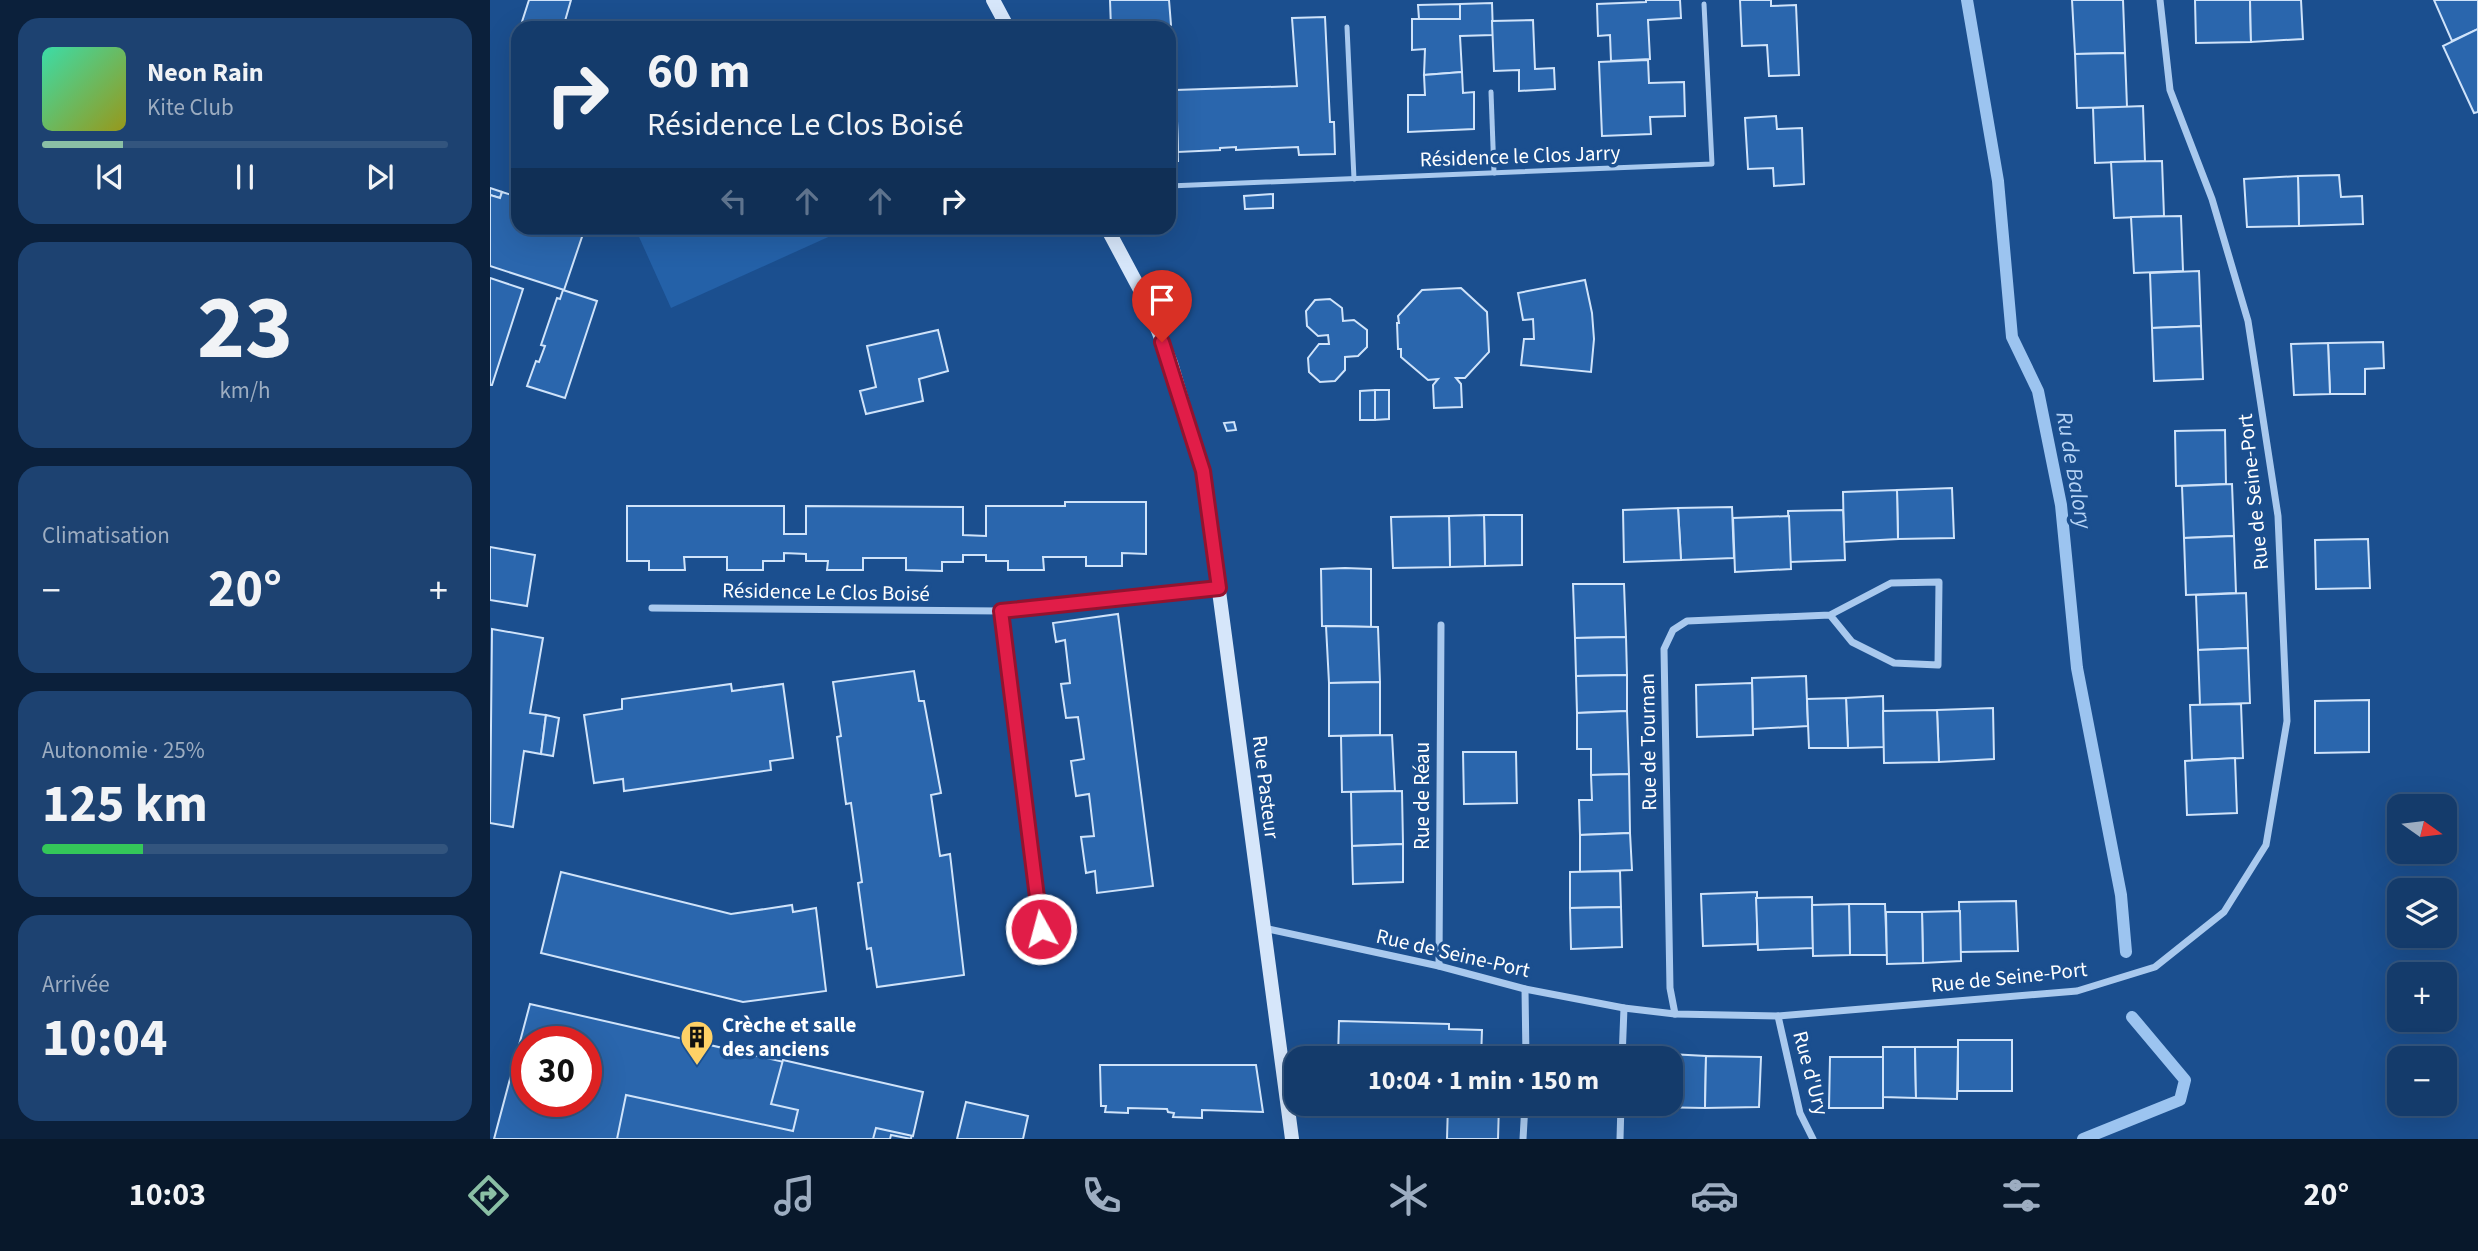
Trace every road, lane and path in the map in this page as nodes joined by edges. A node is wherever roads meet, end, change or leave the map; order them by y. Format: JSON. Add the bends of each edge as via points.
{"nodes":[{"id":1,"x":993,"y":0,"type":"edge"},
{"id":2,"x":2160,"y":0,"type":"edge"},
{"id":3,"x":1704,"y":4,"type":"dead end"},
{"id":4,"x":1004,"y":21,"type":"edge"},
{"id":5,"x":1347,"y":27,"type":"dead end"},
{"id":6,"x":1491,"y":92,"type":"dead end"},
{"id":7,"x":1494,"y":173,"type":"junction"},
{"id":8,"x":1354,"y":178,"type":"junction"},
{"id":9,"x":1176,"y":186,"type":"edge"},
{"id":10,"x":1111,"y":235,"type":"edge"},
{"id":11,"x":1219,"y":588,"type":"junction"},
{"id":12,"x":652,"y":608,"type":"dead end"},
{"id":13,"x":1001,"y":611,"type":"junction"},
{"id":14,"x":1829,"y":615,"type":"junction"},
{"id":15,"x":1441,"y":625,"type":"dead end"},
{"id":16,"x":1264,"y":928,"type":"junction"},
{"id":17,"x":1041,"y":929,"type":"dead end"},
{"id":18,"x":1439,"y":966,"type":"junction"},
{"id":19,"x":1525,"y":989,"type":"junction"},
{"id":20,"x":1624,"y":1008,"type":"junction"},
{"id":21,"x":1675,"y":1014,"type":"junction"},
{"id":22,"x":1778,"y":1016,"type":"junction"},
{"id":23,"x":1526,"y":1046,"type":"edge"},
{"id":24,"x":1623,"y":1046,"type":"edge"},
{"id":25,"x":1525,"y":1116,"type":"edge"},
{"id":26,"x":1621,"y":1116,"type":"edge"},
{"id":27,"x":1292,"y":1139,"type":"edge"},
{"id":28,"x":1524,"y":1139,"type":"edge"},
{"id":29,"x":1620,"y":1139,"type":"edge"},
{"id":30,"x":1813,"y":1139,"type":"edge"}],
"edges":[{"from":1,"to":4,"type":"street"},
{"from":2,"to":22,"type":"street","name":"Rue de Seine-Port","via":[[2169,90],[2213,199],[2248,321],[2278,516],[2287,721],[2266,845],[2224,912],[2155,967],[2077,991]]},
{"from":3,"to":7,"type":"lane","name":"Résidence le Clos Jarry","via":[[1712,164]]},
{"from":5,"to":8,"type":"lane"},
{"from":6,"to":7,"type":"lane"},
{"from":7,"to":8,"type":"lane","name":"Résidence le Clos Jarry"},
{"from":8,"to":9,"type":"lane","name":"Résidence le Clos Jarry"},
{"from":10,"to":11,"type":"street","name":"Rue Pasteur","via":[[1146,301],[1171,363],[1203,471]]},
{"from":11,"to":13,"type":"street","name":"Résidence Le Clos Boisé"},
{"from":11,"to":16,"type":"street","name":"Rue Pasteur"},
{"from":12,"to":13,"type":"street","name":"Résidence Le Clos Boisé"},
{"from":13,"to":17,"type":"street"},
{"from":14,"to":14,"type":"street","name":"Rue de Tournan","via":[[1853,642],[1894,663],[1938,665],[1939,582],[1891,583]]},
{"from":14,"to":21,"type":"street","name":"Rue de Tournan","via":[[1687,621],[1673,630],[1664,649],[1670,988]]},
{"from":15,"to":18,"type":"street","name":"Rue de Réau"},
{"from":16,"to":18,"type":"street","name":"Rue de Seine-Port"},
{"from":16,"to":27,"type":"street","name":"Rue Pasteur"},
{"from":18,"to":19,"type":"street","name":"Rue de Seine-Port"},
{"from":19,"to":20,"type":"street","name":"Rue de Seine-Port"},
{"from":19,"to":23,"type":"street"},
{"from":20,"to":21,"type":"street","name":"Rue de Seine-Port"},
{"from":20,"to":24,"type":"street"},
{"from":21,"to":22,"type":"street","name":"Rue de Seine-Port"},
{"from":22,"to":30,"type":"street","name":"Rue d'Ury","via":[[1800,1113]]},
{"from":25,"to":28,"type":"street"},
{"from":26,"to":29,"type":"street"}]}
